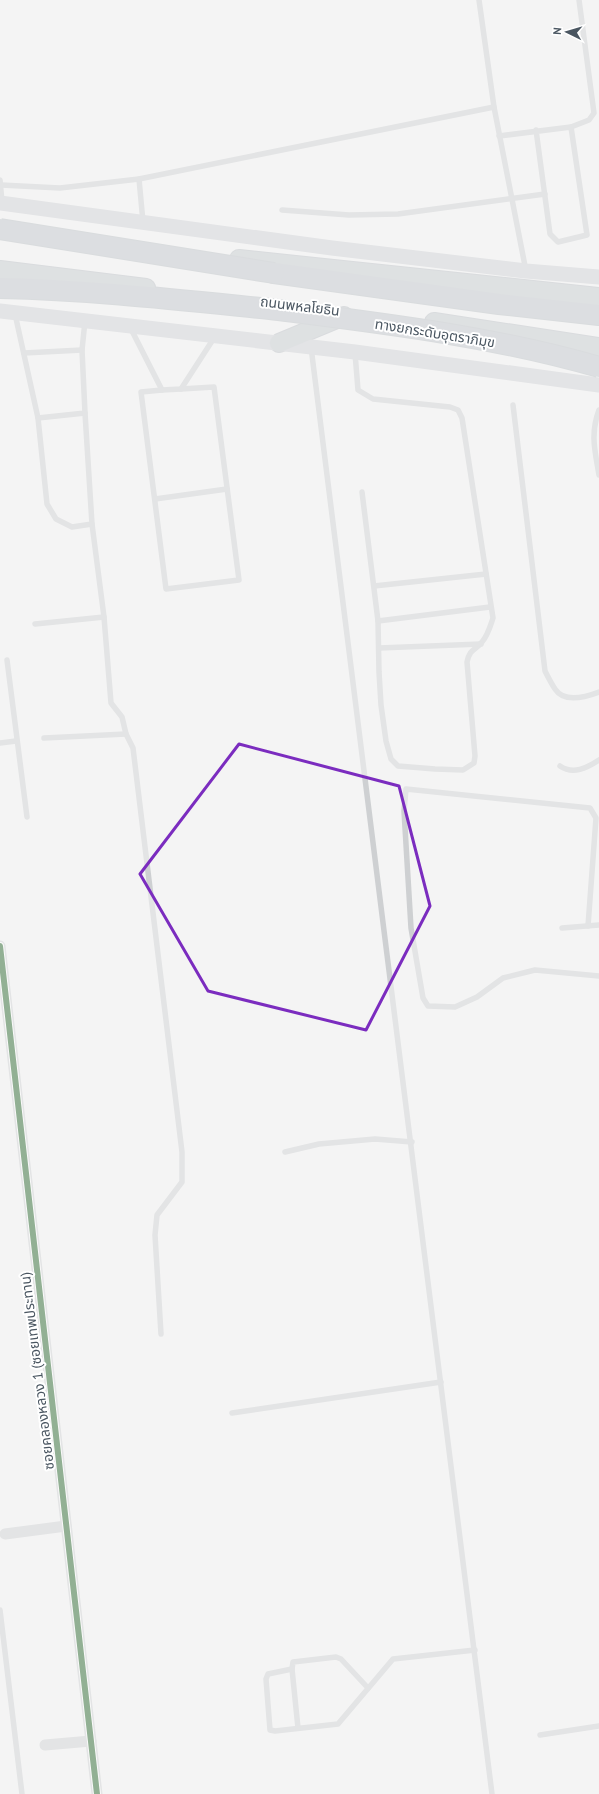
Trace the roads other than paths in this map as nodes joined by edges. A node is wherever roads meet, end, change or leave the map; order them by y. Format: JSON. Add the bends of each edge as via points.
{"nodes":[{"id":1,"x":479,"y":0,"type":"edge"},
{"id":2,"x":579,"y":0,"type":"edge"},
{"id":3,"x":494,"y":107,"type":"junction"},
{"id":4,"x":571,"y":127,"type":"junction"},
{"id":5,"x":536,"y":130,"type":"junction"},
{"id":6,"x":500,"y":136,"type":"junction"},
{"id":7,"x":139,"y":179,"type":"junction"},
{"id":8,"x":0,"y":183,"type":"edge"},
{"id":9,"x":545,"y":194,"type":"junction"},
{"id":10,"x":513,"y":199,"type":"junction"},
{"id":11,"x":1,"y":204,"type":"edge"},
{"id":12,"x":282,"y":210,"type":"dead end"},
{"id":13,"x":143,"y":222,"type":"junction"},
{"id":14,"x":0,"y":229,"type":"edge"},
{"id":15,"x":0,"y":233,"type":"edge"},
{"id":16,"x":0,"y":270,"type":"edge"},
{"id":17,"x":526,"y":271,"type":"junction"},
{"id":18,"x":599,"y":277,"type":"edge"},
{"id":19,"x":0,"y":288,"type":"edge"},
{"id":20,"x":599,"y":297,"type":"edge"},
{"id":21,"x":7,"y":312,"type":"edge"},
{"id":22,"x":354,"y":312,"type":"junction"},
{"id":23,"x":599,"y":315,"type":"edge"},
{"id":24,"x":85,"y":321,"type":"junction"},
{"id":25,"x":130,"y":326,"type":"junction"},
{"id":26,"x":215,"y":336,"type":"junction"},
{"id":27,"x":279,"y":344,"type":"junction"},
{"id":28,"x":311,"y":347,"type":"junction"},
{"id":29,"x":599,"y":347,"type":"edge"},
{"id":30,"x":82,"y":350,"type":"junction"},
{"id":31,"x":355,"y":352,"type":"junction"},
{"id":32,"x":24,"y":353,"type":"junction"},
{"id":33,"x":599,"y":367,"type":"edge"},
{"id":34,"x":599,"y":385,"type":"edge"},
{"id":35,"x":180,"y":389,"type":"junction"},
{"id":36,"x":162,"y":390,"type":"junction"},
{"id":37,"x":513,"y":405,"type":"dead end"},
{"id":38,"x":599,"y":410,"type":"edge"},
{"id":39,"x":85,"y":413,"type":"junction"},
{"id":40,"x":38,"y":418,"type":"junction"},
{"id":41,"x":599,"y":475,"type":"edge"},
{"id":42,"x":228,"y":489,"type":"junction"},
{"id":43,"x":362,"y":492,"type":"dead end"},
{"id":44,"x":154,"y":499,"type":"junction"},
{"id":45,"x":92,"y":524,"type":"junction"},
{"id":46,"x":486,"y":574,"type":"junction"},
{"id":47,"x":374,"y":586,"type":"junction"},
{"id":48,"x":490,"y":607,"type":"junction"},
{"id":49,"x":104,"y":617,"type":"junction"},
{"id":50,"x":378,"y":621,"type":"junction"},
{"id":51,"x":35,"y":624,"type":"dead end"},
{"id":52,"x":481,"y":644,"type":"junction"},
{"id":53,"x":379,"y":648,"type":"junction"},
{"id":54,"x":6,"y":660,"type":"dead end"},
{"id":55,"x":599,"y":692,"type":"edge"},
{"id":56,"x":126,"y":734,"type":"junction"},
{"id":57,"x":44,"y":738,"type":"dead end"},
{"id":58,"x":16,"y":741,"type":"junction"},
{"id":59,"x":0,"y":743,"type":"edge"},
{"id":60,"x":599,"y":760,"type":"edge"},
{"id":61,"x":560,"y":766,"type":"dead end"},
{"id":62,"x":27,"y":817,"type":"dead end"},
{"id":63,"x":599,"y":925,"type":"edge"},
{"id":64,"x":588,"y":926,"type":"junction"},
{"id":65,"x":562,"y":928,"type":"dead end"},
{"id":66,"x":0,"y":946,"type":"edge"},
{"id":67,"x":599,"y":976,"type":"edge"},
{"id":68,"x":412,"y":1142,"type":"junction"},
{"id":69,"x":285,"y":1152,"type":"dead end"},
{"id":70,"x":161,"y":1334,"type":"dead end"},
{"id":71,"x":441,"y":1382,"type":"junction"},
{"id":72,"x":232,"y":1413,"type":"dead end"},
{"id":73,"x":66,"y":1526,"type":"junction"},
{"id":74,"x":5,"y":1534,"type":"dead end"},
{"id":75,"x":0,"y":1610,"type":"edge"},
{"id":76,"x":475,"y":1650,"type":"junction"},
{"id":77,"x":292,"y":1669,"type":"junction"},
{"id":78,"x":368,"y":1688,"type":"junction"},
{"id":79,"x":599,"y":1726,"type":"edge"},
{"id":80,"x":298,"y":1728,"type":"junction"},
{"id":81,"x":540,"y":1735,"type":"dead end"},
{"id":82,"x":91,"y":1741,"type":"junction"},
{"id":83,"x":45,"y":1745,"type":"dead end"},
{"id":84,"x":22,"y":1794,"type":"edge"},
{"id":85,"x":97,"y":1794,"type":"edge"},
{"id":86,"x":492,"y":1794,"type":"edge"}],
"edges":[{"from":1,"to":3,"type":"lane"},
{"from":2,"to":4,"type":"lane","via":[[594,113],[589,120]]},
{"from":3,"to":6,"type":"lane"},
{"from":3,"to":7,"type":"lane"},
{"from":4,"to":5,"type":"lane"},
{"from":4,"to":9,"type":"lane","via":[[587,235],[558,242],[550,234]]},
{"from":5,"to":6,"type":"lane"},
{"from":5,"to":9,"type":"lane"},
{"from":6,"to":10,"type":"lane"},
{"from":7,"to":8,"type":"lane","via":[[60,188]]},
{"from":7,"to":13,"type":"lane"},
{"from":8,"to":11,"type":"lane"},
{"from":9,"to":10,"type":"lane"},
{"from":10,"to":12,"type":"lane","via":[[398,214],[349,215]]},
{"from":10,"to":17,"type":"lane"},
{"from":11,"to":13,"type":"main road"},
{"from":13,"to":17,"type":"main road"},
{"from":14,"to":23,"type":"highway","bridge":true,"via":[[274,272],[499,304]]},
{"from":15,"to":20,"type":"highway"},
{"from":16,"to":22,"type":"highway","name":"ถนนพหลโยธิน"},
{"from":17,"to":18,"type":"main road"},
{"from":19,"to":33,"type":"highway","name":"ทางยกระดับอุตราภิมุข","bridge":true,"via":[[87,291],[270,309],[433,330],[566,357]]},
{"from":21,"to":24,"type":"main road"},
{"from":21,"to":32,"type":"lane"},
{"from":22,"to":27,"type":"highway"},
{"from":22,"to":29,"type":"highway","name":"ถนนพหลโยธิน"},
{"from":24,"to":25,"type":"main road"},
{"from":24,"to":30,"type":"lane"},
{"from":25,"to":26,"type":"main road"},
{"from":25,"to":36,"type":"lane"},
{"from":26,"to":27,"type":"main road"},
{"from":26,"to":35,"type":"lane"},
{"from":27,"to":28,"type":"main road"},
{"from":28,"to":31,"type":"main road"},
{"from":28,"to":68,"type":"lane"},
{"from":30,"to":32,"type":"lane"},
{"from":30,"to":39,"type":"lane"},
{"from":31,"to":34,"type":"main road"},
{"from":31,"to":46,"type":"lane","via":[[358,390],[373,399],[458,410],[462,418]]},
{"from":32,"to":40,"type":"lane"},
{"from":35,"to":36,"type":"lane"},
{"from":35,"to":42,"type":"lane","via":[[214,387]]},
{"from":36,"to":44,"type":"lane","via":[[141,392]]},
{"from":37,"to":55,"type":"lane","via":[[546,672],[555,690],[568,697],[585,697]]},
{"from":38,"to":41,"type":"lane","via":[[593,439]]},
{"from":39,"to":40,"type":"lane"},
{"from":39,"to":45,"type":"lane"},
{"from":40,"to":45,"type":"lane","via":[[47,504],[56,520],[72,527]]},
{"from":42,"to":44,"type":"lane"},
{"from":42,"to":44,"type":"lane","via":[[239,580],[166,589]]},
{"from":43,"to":47,"type":"lane"},
{"from":45,"to":49,"type":"lane"},
{"from":46,"to":47,"type":"lane"},
{"from":46,"to":48,"type":"lane"},
{"from":47,"to":50,"type":"lane"},
{"from":48,"to":50,"type":"lane"},
{"from":48,"to":52,"type":"lane","via":[[493,618],[489,632]]},
{"from":49,"to":51,"type":"lane"},
{"from":49,"to":56,"type":"lane","via":[[111,703],[122,717]]},
{"from":50,"to":53,"type":"lane"},
{"from":52,"to":53,"type":"lane"},
{"from":52,"to":53,"type":"lane","via":[[468,654],[475,756],[474,763],[463,770],[410,768],[398,766],[391,759],[381,705]]},
{"from":54,"to":58,"type":"lane"},
{"from":56,"to":57,"type":"lane"},
{"from":56,"to":70,"type":"lane","via":[[133,748],[182,1152],[182,1182],[156,1215]]},
{"from":58,"to":59,"type":"lane"},
{"from":58,"to":62,"type":"lane"},
{"from":60,"to":61,"type":"lane","via":[[573,770]]},
{"from":63,"to":64,"type":"lane"},
{"from":64,"to":65,"type":"lane"},
{"from":64,"to":67,"type":"lane","via":[[596,818],[590,808],[406,789],[404,811],[412,928],[422,998],[428,1006],[455,1007],[477,997],[503,978],[535,970]]},
{"from":66,"to":73,"type":"street","name":"ซอยคลองหลวง 1 (ซอยเทพประทาน)"},
{"from":68,"to":69,"type":"lane","via":[[374,1139],[319,1144]]},
{"from":68,"to":71,"type":"lane"},
{"from":71,"to":72,"type":"lane"},
{"from":71,"to":76,"type":"lane"},
{"from":73,"to":74,"type":"street"},
{"from":73,"to":82,"type":"street","name":"ซอยคลองหลวง 1 (ซอยเทพประทาน)"},
{"from":75,"to":84,"type":"lane"},
{"from":76,"to":78,"type":"lane","via":[[393,1659]]},
{"from":76,"to":86,"type":"lane"},
{"from":77,"to":78,"type":"lane","via":[[293,1662],[336,1657],[341,1659]]},
{"from":77,"to":80,"type":"lane"},
{"from":77,"to":80,"type":"lane","via":[[268,1674],[266,1679],[269,1725],[270,1730],[275,1731]]},
{"from":78,"to":80,"type":"lane","via":[[338,1724]]},
{"from":79,"to":81,"type":"lane"},
{"from":82,"to":83,"type":"street"},
{"from":82,"to":85,"type":"street","name":"ซอยคลองหลวง 1 (ซอยเทพประทาน)"}]}
